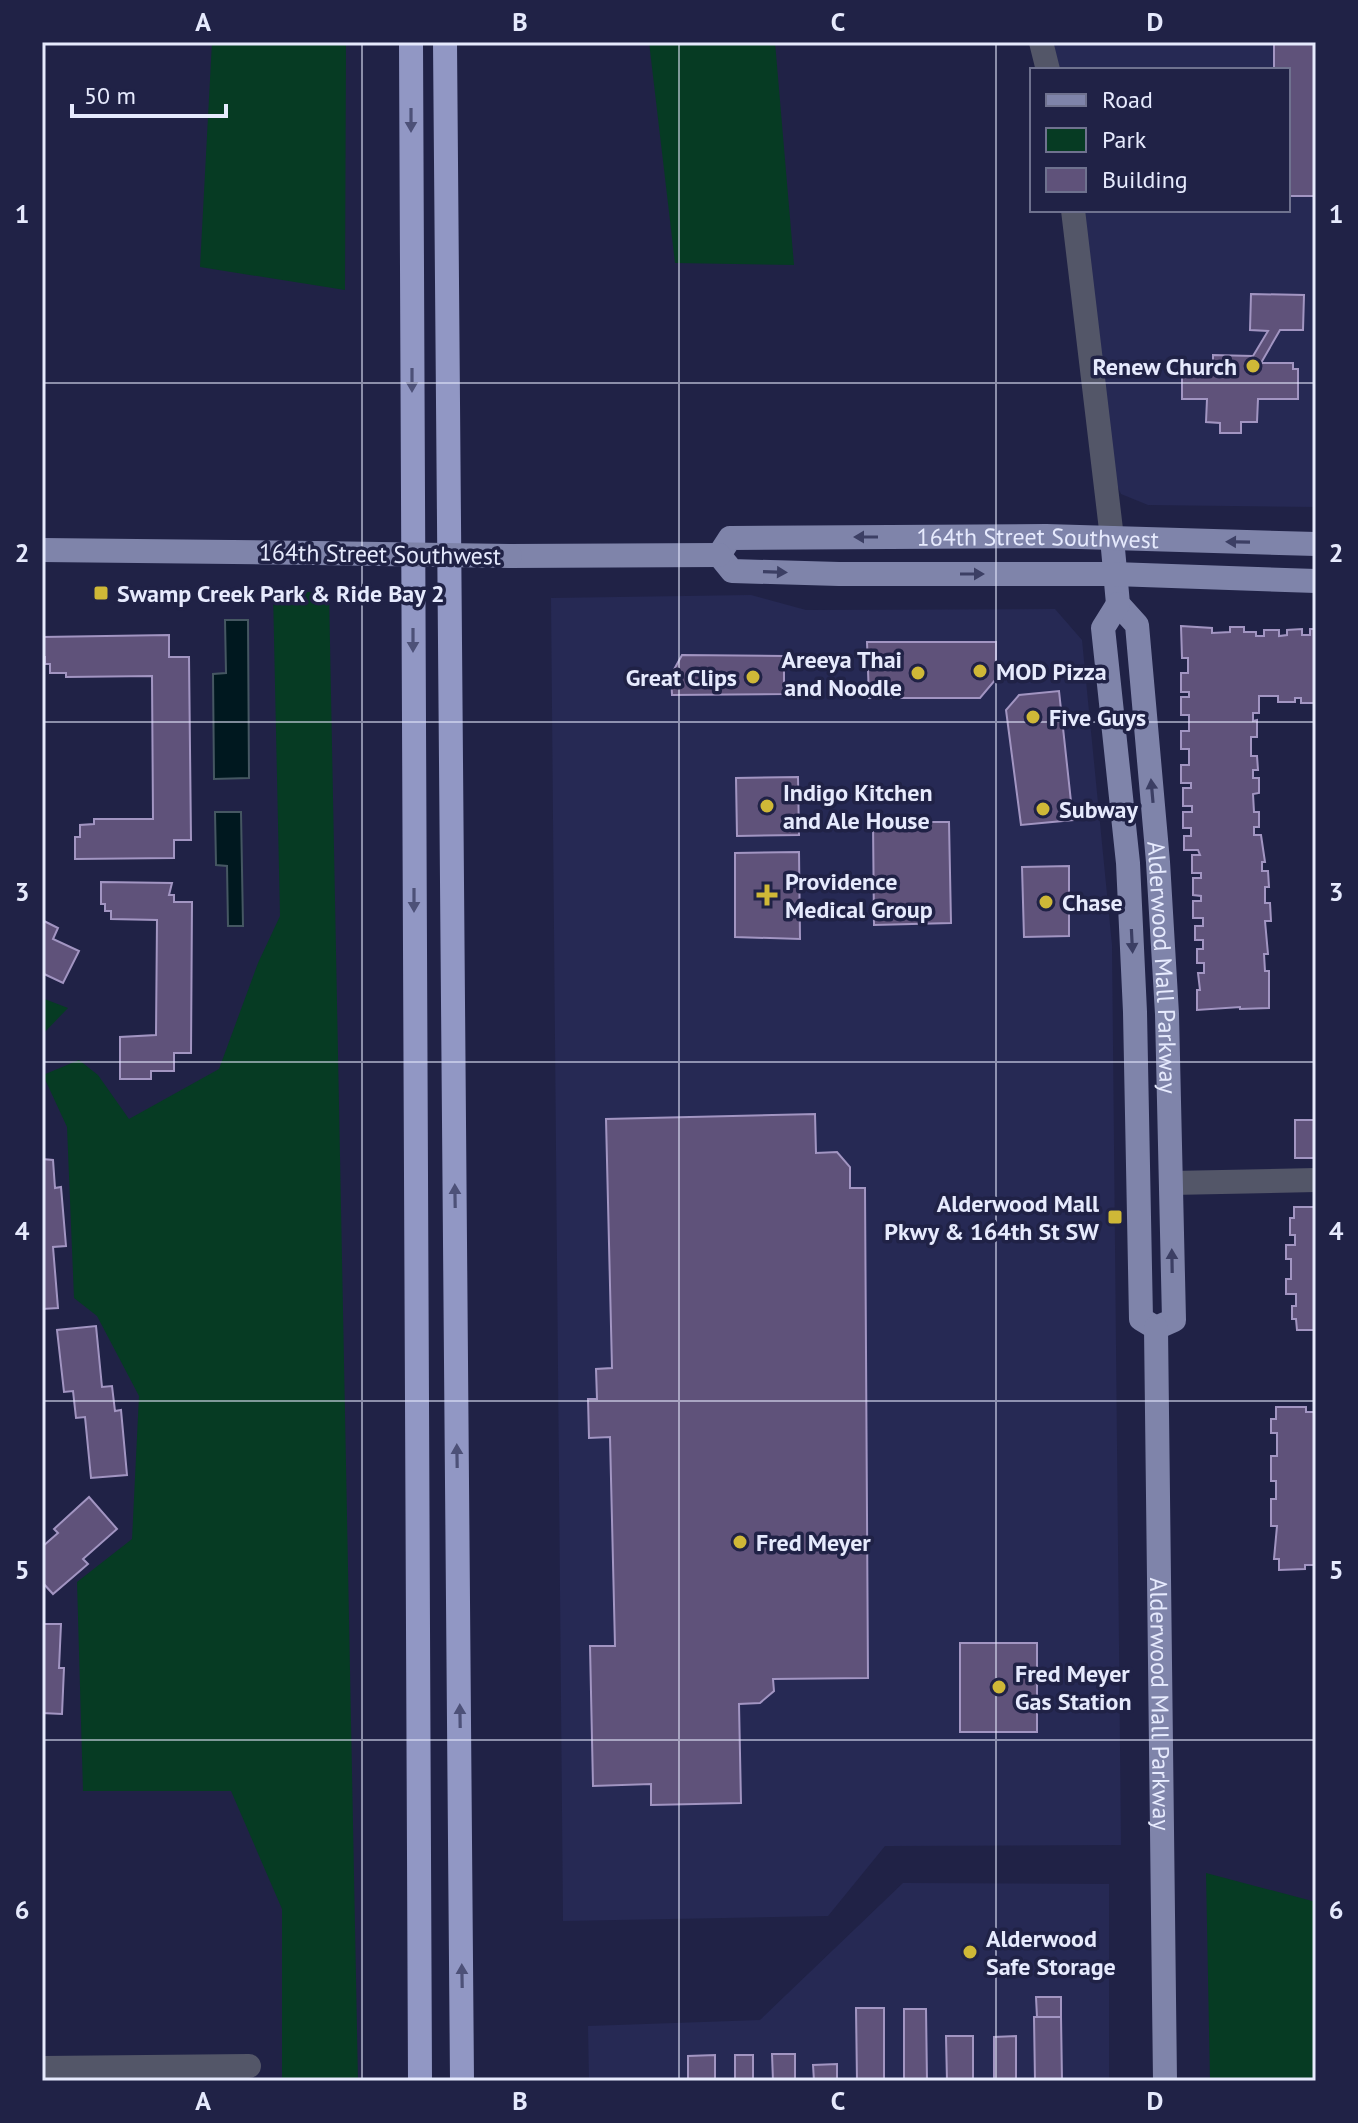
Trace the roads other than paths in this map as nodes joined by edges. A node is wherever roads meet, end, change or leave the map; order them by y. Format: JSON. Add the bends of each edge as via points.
{"nodes":[{"id":1,"x":411,"y":42,"type":"edge"},
{"id":2,"x":445,"y":42,"type":"edge"},
{"id":3,"x":1041,"y":42,"type":"edge"},
{"id":4,"x":1048,"y":68,"type":"edge"},
{"id":5,"x":1073,"y":212,"type":"edge"},
{"id":6,"x":1112,"y":538,"type":"junction"},
{"id":7,"x":1316,"y":544,"type":"edge"},
{"id":8,"x":42,"y":550,"type":"edge"},
{"id":9,"x":719,"y":555,"type":"junction"},
{"id":10,"x":1114,"y":574,"type":"junction"},
{"id":11,"x":1316,"y":581,"type":"edge"},
{"id":12,"x":1118,"y":604,"type":"junction"},
{"id":13,"x":1316,"y":1180,"type":"edge"},
{"id":14,"x":1171,"y":1183,"type":"junction"},
{"id":15,"x":1156,"y":1328,"type":"junction"},
{"id":16,"x":249,"y":2066,"type":"dead end"},
{"id":17,"x":42,"y":2068,"type":"edge"},
{"id":18,"x":420,"y":2081,"type":"edge"},
{"id":19,"x":464,"y":2081,"type":"edge"},
{"id":20,"x":1165,"y":2081,"type":"edge"}],
"edges":[{"from":1,"to":18,"type":"highway","one_way":true},
{"from":19,"to":2,"type":"highway","one_way":true},
{"from":3,"to":4,"type":"street"},
{"from":5,"to":6,"type":"street"},
{"from":7,"to":6,"type":"main road","name":"164th Street Southwest","one_way":true},
{"from":6,"to":9,"type":"main road","name":"164th Street Southwest","one_way":true,"via":[[730,538]]},
{"from":6,"to":10,"type":"main road","name":"Alderwood Mall Parkway"},
{"from":8,"to":9,"type":"main road","name":"164th Street Southwest","bridge":true},
{"from":9,"to":10,"type":"main road","name":"164th Street Southwest","one_way":true,"via":[[732,571]]},
{"from":10,"to":11,"type":"main road","name":"164th Street Southwest"},
{"from":10,"to":12,"type":"main road","name":"Alderwood Mall Parkway"},
{"from":14,"to":12,"type":"main road","name":"Alderwood Mall Parkway","one_way":true,"via":[[1158,862],[1137,625]]},
{"from":12,"to":15,"type":"main road","name":"Alderwood Mall Parkway","one_way":true,"via":[[1103,628],[1131,907],[1141,1319]]},
{"from":13,"to":14,"type":"street"},
{"from":15,"to":14,"type":"main road","name":"Alderwood Mall Parkway","one_way":true,"via":[[1174,1320]]},
{"from":15,"to":20,"type":"main road","name":"Alderwood Mall Parkway"},
{"from":16,"to":17,"type":"street"}]}
